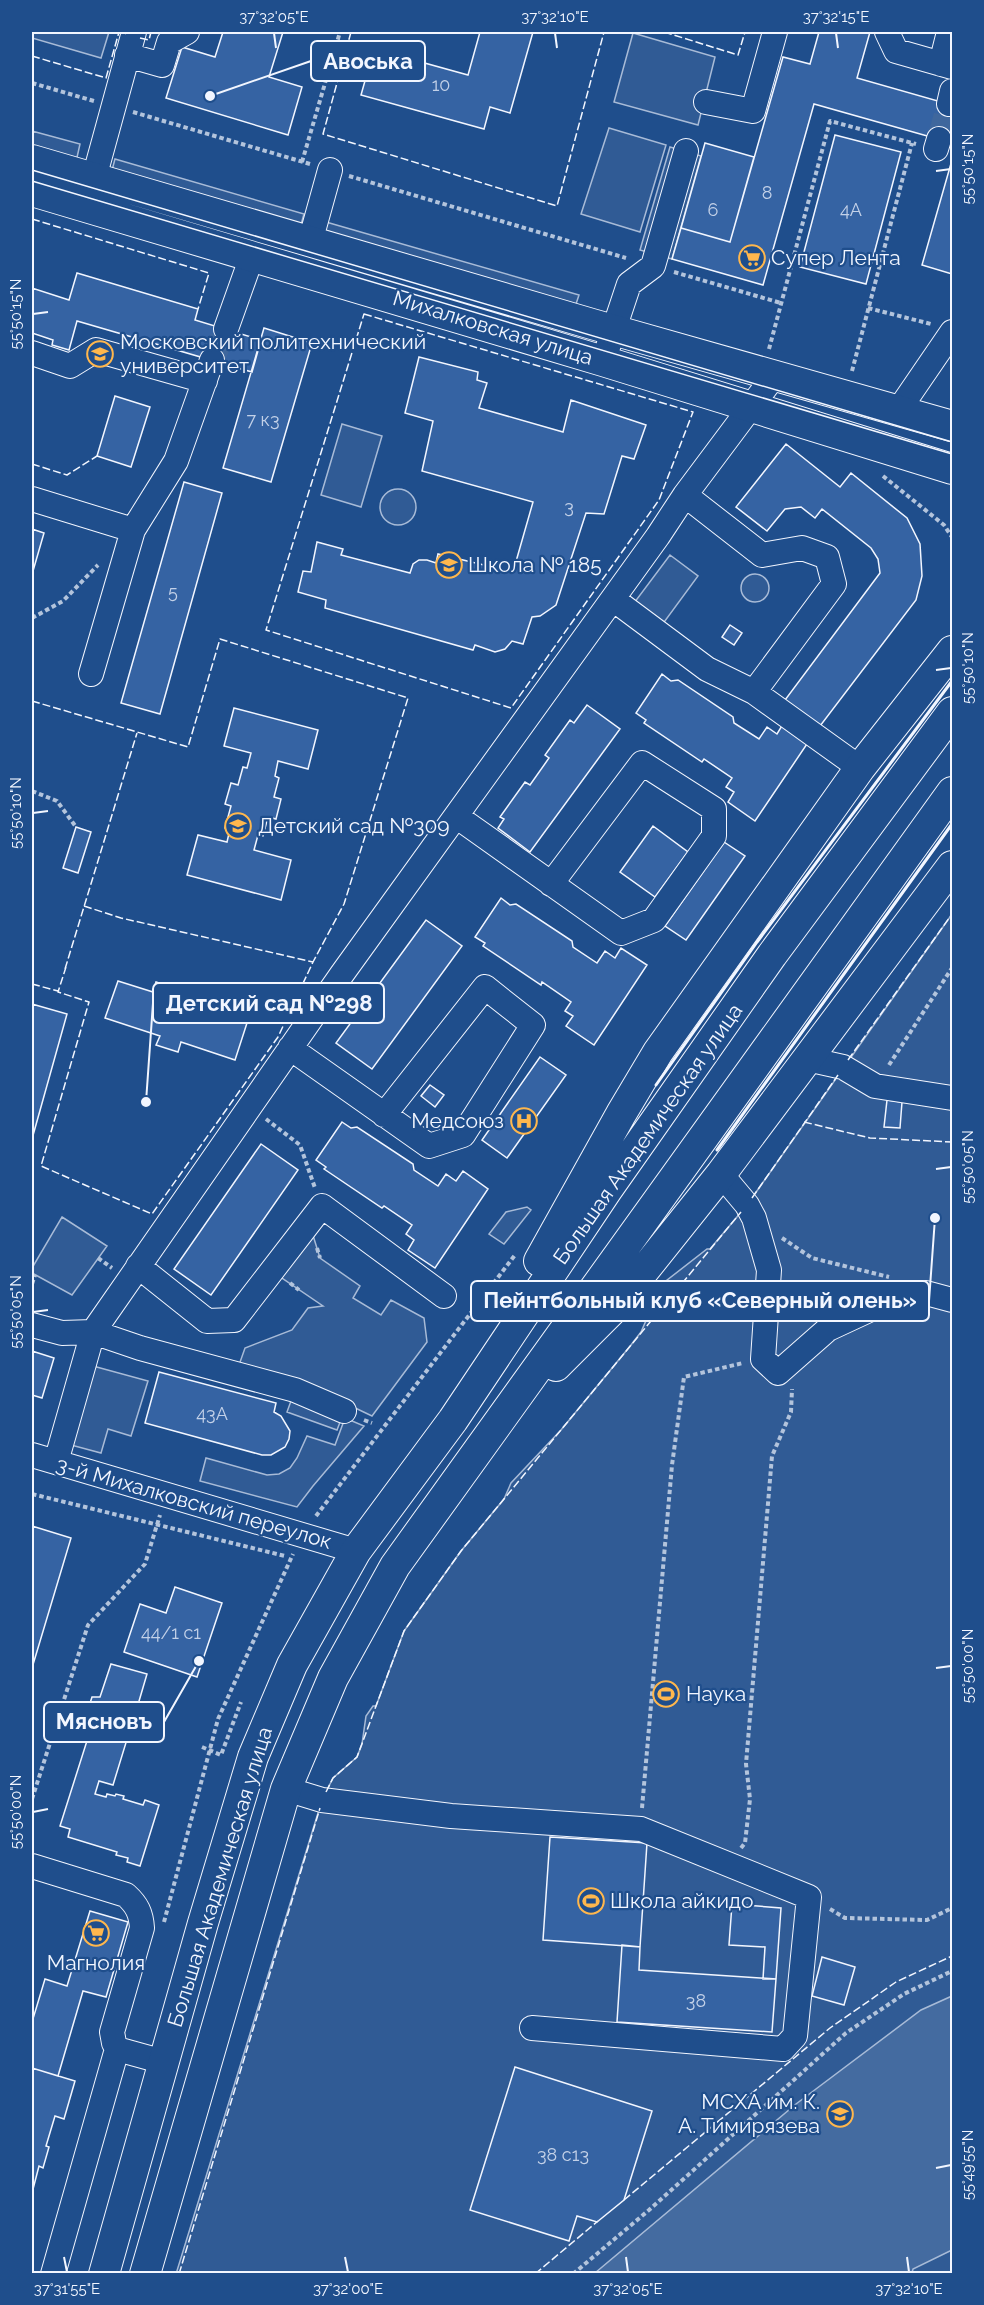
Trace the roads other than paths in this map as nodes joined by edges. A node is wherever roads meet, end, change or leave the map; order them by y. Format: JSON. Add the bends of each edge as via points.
{"nodes":[{"id":1,"x":134,"y":32,"type":"edge"},
{"id":2,"x":187,"y":32,"type":"edge"},
{"id":3,"x":775,"y":32,"type":"edge"},
{"id":4,"x":887,"y":32,"type":"edge"},
{"id":5,"x":949,"y":32,"type":"edge"},
{"id":6,"x":128,"y":55,"type":"junction"},
{"id":7,"x":947,"y":65,"type":"edge"},
{"id":8,"x":706,"y":102,"type":"dead end"},
{"id":9,"x":686,"y":151,"type":"dead end"},
{"id":10,"x":32,"y":160,"type":"edge"},
{"id":11,"x":330,"y":170,"type":"road end"},
{"id":12,"x":94,"y":178,"type":"junction"},
{"id":13,"x":32,"y":191,"type":"edge"},
{"id":14,"x":310,"y":242,"type":"junction"},
{"id":15,"x":252,"y":256,"type":"junction"},
{"id":16,"x":226,"y":329,"type":"tunnel mouth"},
{"id":17,"x":947,"y":329,"type":"edge"},
{"id":18,"x":614,"y":330,"type":"junction"},
{"id":19,"x":32,"y":353,"type":"edge"},
{"id":20,"x":603,"y":361,"type":"junction"},
{"id":21,"x":777,"y":365,"type":"junction"},
{"id":22,"x":751,"y":407,"type":"junction"},
{"id":23,"x":898,"y":411,"type":"junction"},
{"id":24,"x":952,"y":426,"type":"edge"},
{"id":25,"x":952,"y":469,"type":"edge"},
{"id":26,"x":685,"y":495,"type":"junction"},
{"id":27,"x":32,"y":499,"type":"edge"},
{"id":28,"x":133,"y":530,"type":"junction"},
{"id":29,"x":613,"y":598,"type":"junction"},
{"id":30,"x":952,"y":651,"type":"edge"},
{"id":31,"x":91,"y":674,"type":"dead end"},
{"id":32,"x":754,"y":692,"type":"junction"},
{"id":33,"x":952,"y":712,"type":"edge"},
{"id":34,"x":860,"y":768,"type":"junction"},
{"id":35,"x":952,"y":792,"type":"edge"},
{"id":36,"x":456,"y":816,"type":"junction"},
{"id":37,"x":952,"y":866,"type":"edge"},
{"id":38,"x":551,"y":884,"type":"junction"},
{"id":39,"x":290,"y":1048,"type":"junction"},
{"id":40,"x":807,"y":1059,"type":"junction"},
{"id":41,"x":952,"y":1098,"type":"edge"},
{"id":42,"x":384,"y":1115,"type":"junction"},
{"id":43,"x":721,"y":1174,"type":"junction"},
{"id":44,"x":138,"y":1266,"type":"junction"},
{"id":45,"x":444,"y":1296,"type":"dead end"},
{"id":46,"x":952,"y":1300,"type":"edge"},
{"id":47,"x":32,"y":1325,"type":"edge"},
{"id":48,"x":93,"y":1332,"type":"junction"},
{"id":49,"x":344,"y":1411,"type":"dead end"},
{"id":50,"x":453,"y":1420,"type":"junction"},
{"id":51,"x":494,"y":1427,"type":"junction"},
{"id":52,"x":32,"y":1455,"type":"edge"},
{"id":53,"x":56,"y":1462,"type":"junction"},
{"id":54,"x":356,"y":1551,"type":"junction"},
{"id":55,"x":286,"y":1789,"type":"junction"},
{"id":56,"x":32,"y":1866,"type":"edge"},
{"id":57,"x":532,"y":2028,"type":"dead end"},
{"id":58,"x":117,"y":2049,"type":"junction"},
{"id":59,"x":164,"y":2062,"type":"junction"},
{"id":60,"x":53,"y":2274,"type":"edge"},
{"id":61,"x":104,"y":2274,"type":"edge"},
{"id":62,"x":146,"y":2274,"type":"edge"}],
"edges":[{"from":1,"to":6,"type":"street"},
{"from":2,"to":6,"type":"street","via":[[169,42],[162,65]]},
{"from":3,"to":8,"type":"street","via":[[753,111]]},
{"from":4,"to":7,"type":"street","via":[[896,51]]},
{"from":5,"to":7,"type":"street"},
{"from":6,"to":12,"type":"street"},
{"from":9,"to":18,"type":"street","via":[[653,266],[628,284]]},
{"from":10,"to":12,"type":"main road","name":"Михалковская улица"},
{"from":11,"to":14,"type":"street"},
{"from":12,"to":14,"type":"main road","name":"Михалковская улица"},
{"from":13,"to":15,"type":"main road","name":"Михалковская улица"},
{"from":14,"to":18,"type":"main road","name":"Михалковская улица"},
{"from":15,"to":16,"type":"street"},
{"from":15,"to":20,"type":"main road","name":"Михалковская улица"},
{"from":17,"to":23,"type":"street"},
{"from":18,"to":20,"type":"street"},
{"from":18,"to":21,"type":"main road","name":"Михалковская улица"},
{"from":19,"to":28,"type":"street","via":[[70,366],[96,350],[209,371],[176,461]]},
{"from":20,"to":22,"type":"main road","name":"Михалковская улица"},
{"from":21,"to":22,"type":"street"},
{"from":21,"to":23,"type":"main road","name":"Михалковская улица"},
{"from":22,"to":25,"type":"main road","name":"Михалковская улица"},
{"from":22,"to":26,"type":"street"},
{"from":23,"to":24,"type":"main road","name":"Михалковская улица"},
{"from":26,"to":29,"type":"street"},
{"from":26,"to":32,"type":"street","via":[[762,555],[802,548],[827,557],[834,584]]},
{"from":27,"to":28,"type":"street"},
{"from":28,"to":31,"type":"street"},
{"from":29,"to":32,"type":"street","via":[[707,669]]},
{"from":29,"to":36,"type":"street"},
{"from":30,"to":34,"type":"main road"},
{"from":32,"to":34,"type":"street"},
{"from":33,"to":50,"type":"main road","name":"Большая Академическая улица","via":[[758,975],[607,1190]]},
{"from":34,"to":50,"type":"main road","via":[[658,1052],[558,1225]]},
{"from":35,"to":51,"type":"main road","name":"Большая Академическая улица"},
{"from":36,"to":38,"type":"street"},
{"from":36,"to":39,"type":"street"},
{"from":37,"to":40,"type":"main road"},
{"from":38,"to":38,"type":"street","via":[[621,933],[654,920],[714,836],[714,809],[642,763]]},
{"from":39,"to":42,"type":"street"},
{"from":39,"to":44,"type":"street"},
{"from":40,"to":41,"type":"street","via":[[843,1067],[875,1086]]},
{"from":40,"to":43,"type":"main road"},
{"from":42,"to":42,"type":"street","via":[[429,1146],[463,1135],[533,1025],[485,987]]},
{"from":43,"to":46,"type":"street","via":[[754,1218],[769,1270],[771,1366],[828,1329],[886,1302],[926,1293]]},
{"from":43,"to":51,"type":"main road","via":[[614,1308]]},
{"from":44,"to":45,"type":"street","via":[[207,1321],[234,1320],[322,1206]]},
{"from":44,"to":48,"type":"street"},
{"from":47,"to":48,"type":"street","via":[[62,1333]]},
{"from":48,"to":49,"type":"street","via":[[295,1390]]},
{"from":48,"to":53,"type":"street"},
{"from":50,"to":54,"type":"main road","name":"Большая Академическая улица"},
{"from":51,"to":55,"type":"main road","name":"Большая Академическая улица","via":[[395,1566],[333,1678]]},
{"from":52,"to":53,"type":"street","name":"3-й Михалковский переулок"},
{"from":53,"to":54,"type":"street","name":"3-й Михалковский переулок"},
{"from":54,"to":59,"type":"main road","name":"Большая Академическая улица","via":[[292,1665],[253,1757]]},
{"from":55,"to":57,"type":"street","via":[[322,1800],[451,1816],[641,1829],[809,1897],[795,2036],[783,2049]]},
{"from":55,"to":62,"type":"main road","name":"Большая Академическая улица"},
{"from":56,"to":58,"type":"street","via":[[126,1895],[141,1914],[142,1928],[112,2032]]},
{"from":58,"to":59,"type":"street"},
{"from":58,"to":60,"type":"street"},
{"from":59,"to":61,"type":"main road","name":"Большая Академическая улица"}]}
